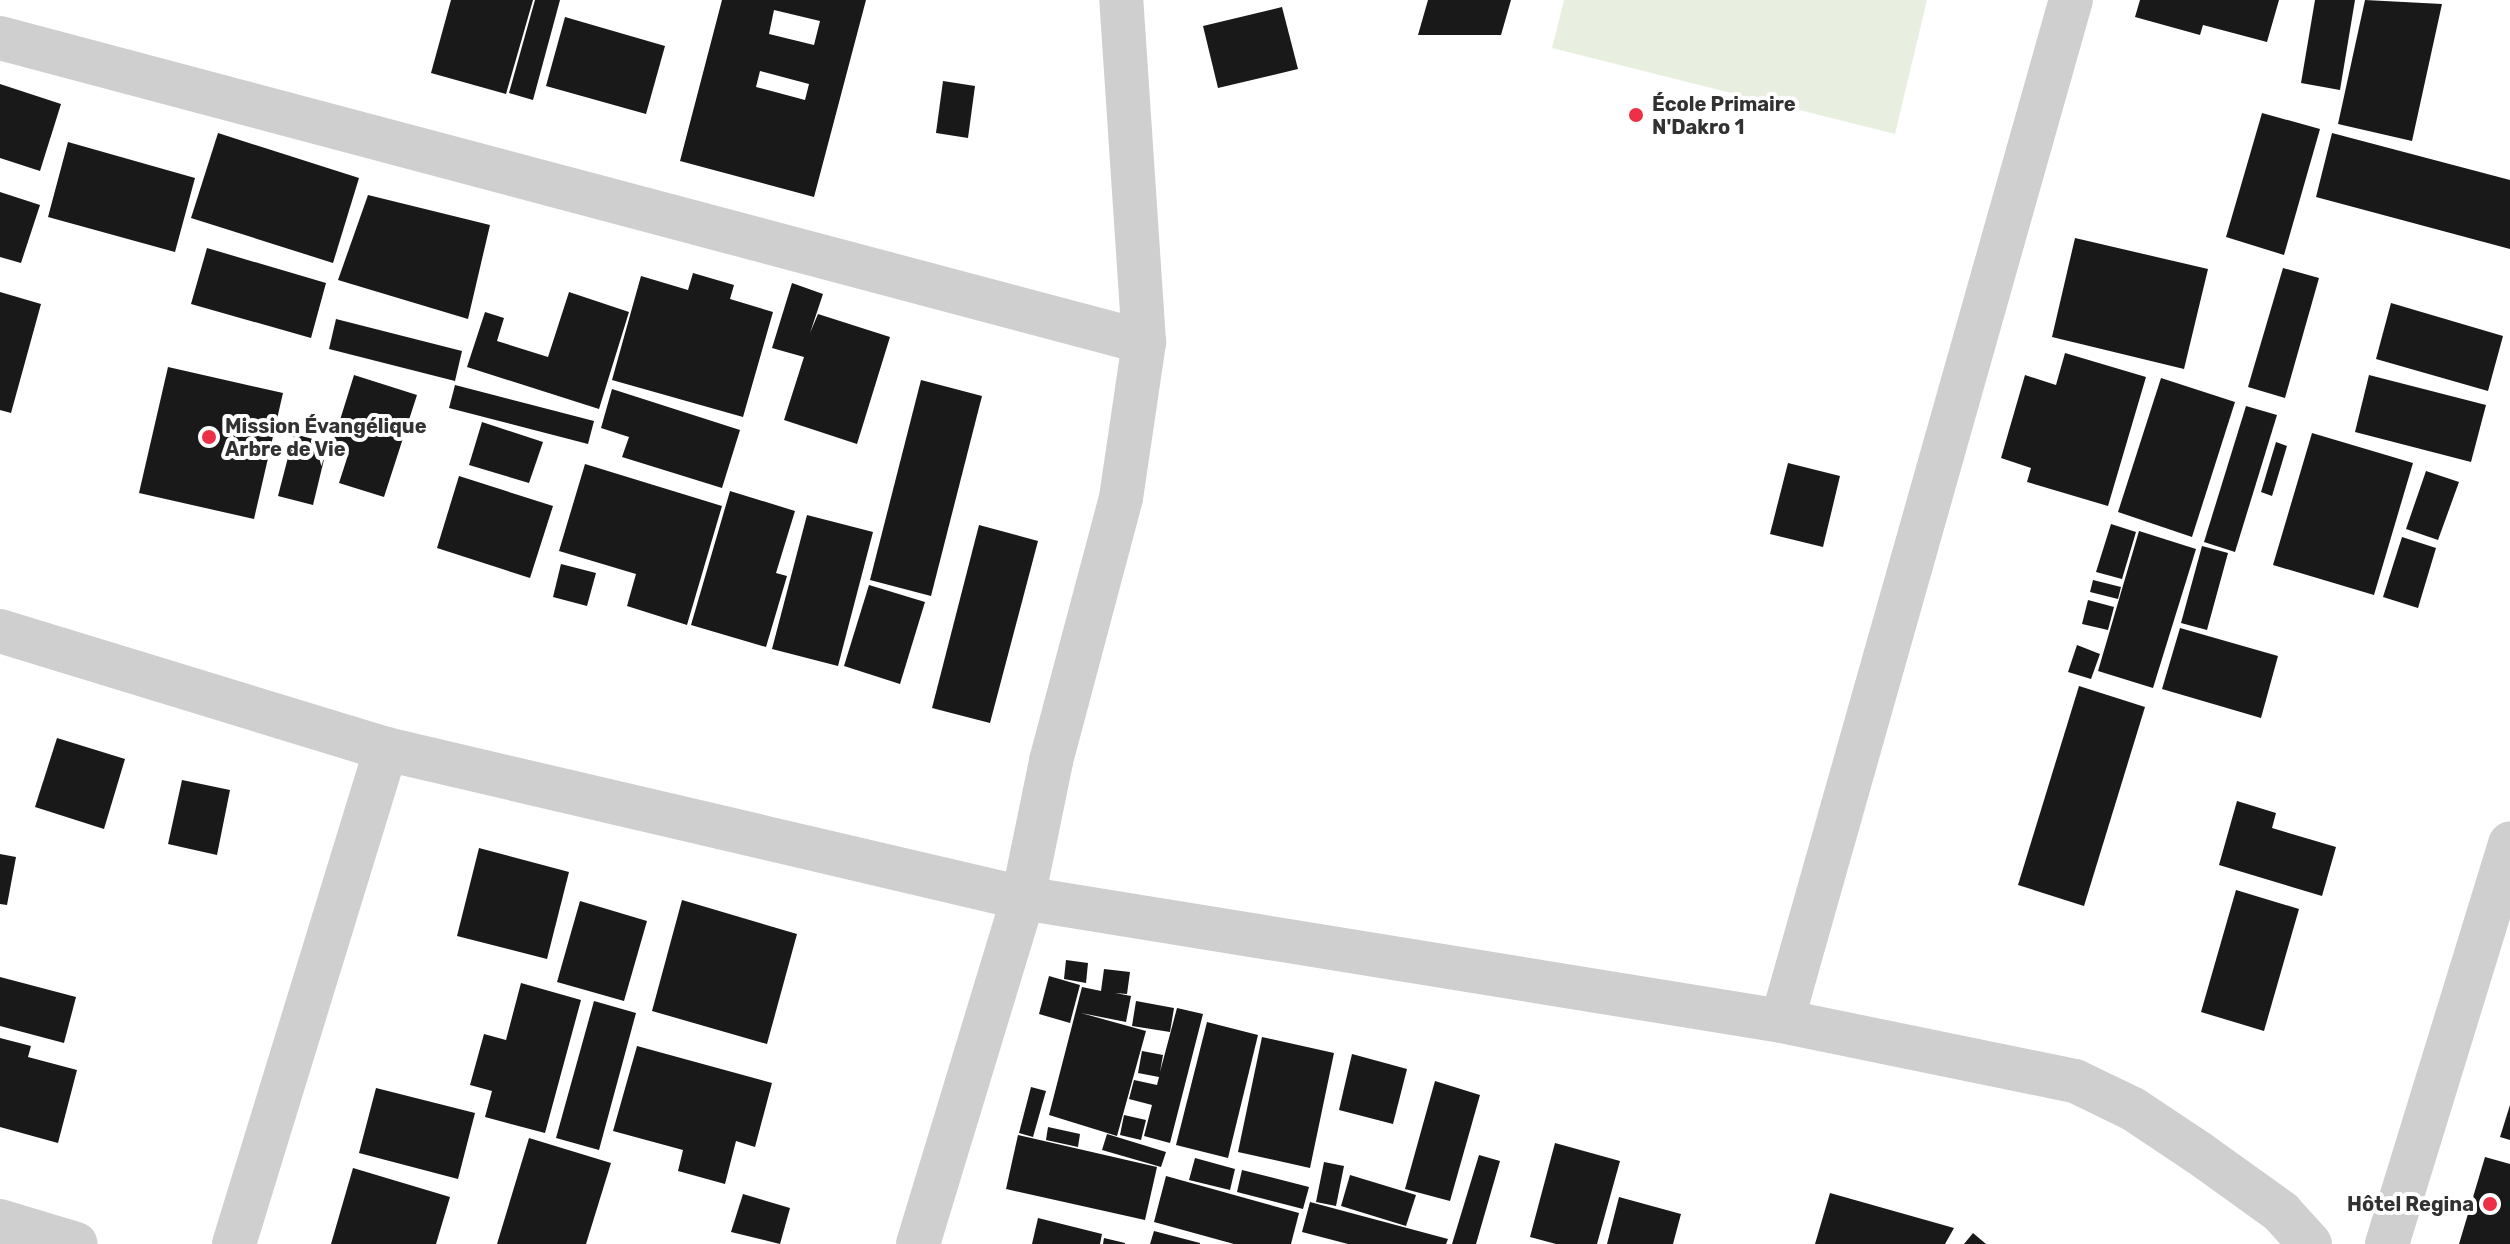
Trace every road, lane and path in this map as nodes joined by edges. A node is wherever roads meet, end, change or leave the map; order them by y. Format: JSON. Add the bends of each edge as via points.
{"nodes":[{"id":1,"x":1121,"y":0,"type":"edge"},
{"id":2,"x":2071,"y":0,"type":"edge"},
{"id":3,"x":0,"y":38,"type":"edge"},
{"id":4,"x":1144,"y":342,"type":"junction"},
{"id":5,"x":0,"y":631,"type":"edge"},
{"id":6,"x":386,"y":749,"type":"junction"},
{"id":7,"x":2510,"y":843,"type":"edge"},
{"id":8,"x":1023,"y":898,"type":"junction"},
{"id":9,"x":1782,"y":1021,"type":"junction"},
{"id":10,"x":0,"y":1221,"type":"edge"},
{"id":11,"x":76,"y":1244,"type":"edge"},
{"id":12,"x":234,"y":1244,"type":"edge"},
{"id":13,"x":918,"y":1244,"type":"edge"},
{"id":14,"x":2310,"y":1244,"type":"edge"},
{"id":15,"x":2387,"y":1244,"type":"edge"}],
"edges":[{"from":1,"to":4,"type":"street"},
{"from":2,"to":9,"type":"street"},
{"from":3,"to":4,"type":"street"},
{"from":4,"to":8,"type":"street","via":[[1121,498],[1051,761]]},
{"from":5,"to":6,"type":"street"},
{"from":6,"to":8,"type":"street"},
{"from":6,"to":12,"type":"street"},
{"from":7,"to":15,"type":"street"},
{"from":8,"to":9,"type":"street"},
{"from":8,"to":13,"type":"street"},
{"from":9,"to":14,"type":"street","via":[[2075,1081],[2133,1109],[2199,1153],[2281,1212]]},
{"from":10,"to":11,"type":"street"}]}
